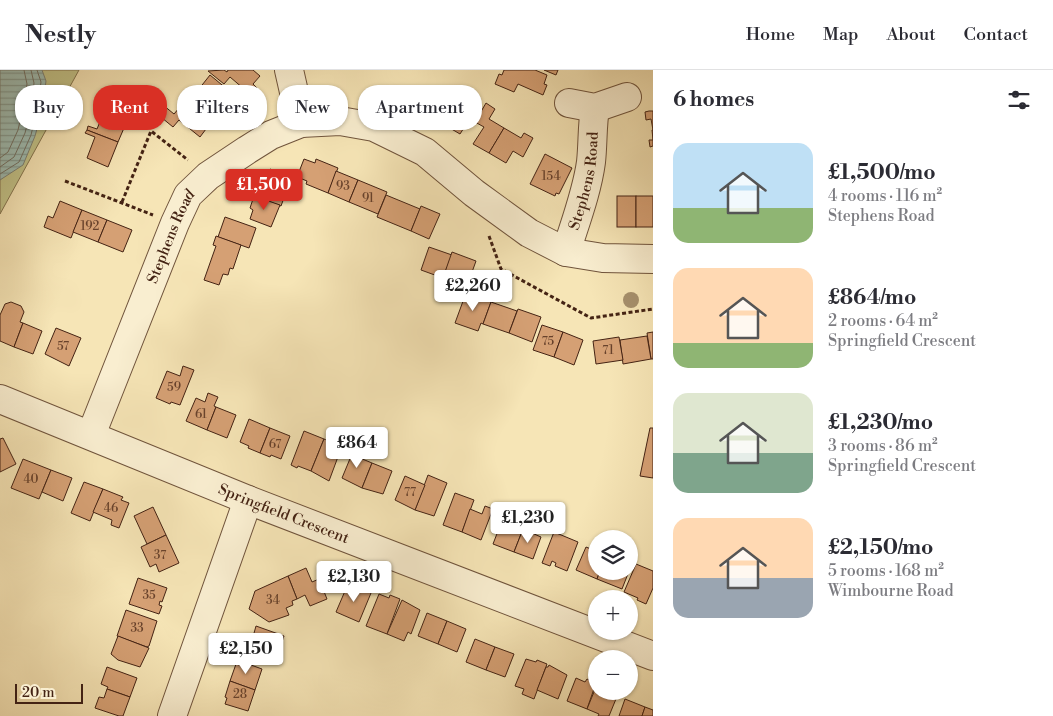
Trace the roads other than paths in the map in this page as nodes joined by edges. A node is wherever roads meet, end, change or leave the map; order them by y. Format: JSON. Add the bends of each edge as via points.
{"nodes":[{"id":1,"x":289,"y":70,"type":"edge"},
{"id":2,"x":292,"y":85,"type":"edge"},
{"id":3,"x":627,"y":97,"type":"dead end"},
{"id":4,"x":569,"y":102,"type":"dead end"},
{"id":5,"x":595,"y":108,"type":"junction"},
{"id":6,"x":348,"y":122,"type":"edge"},
{"id":7,"x":284,"y":130,"type":"edge"},
{"id":8,"x":566,"y":252,"type":"junction"},
{"id":9,"x":653,"y":259,"type":"edge"},
{"id":10,"x":0,"y":399,"type":"edge"},
{"id":11,"x":91,"y":435,"type":"junction"},
{"id":12,"x":248,"y":500,"type":"junction"},
{"id":13,"x":653,"y":656,"type":"edge"},
{"id":14,"x":172,"y":716,"type":"edge"}],
"edges":[{"from":1,"to":2,"type":"street"},
{"from":3,"to":5,"type":"street"},
{"from":4,"to":5,"type":"street"},
{"from":5,"to":8,"type":"street","name":"Stephens Road","via":[[590,163],[580,210]]},
{"from":6,"to":8,"type":"street","name":"Stephens Road","via":[[374,127],[425,152],[529,233]]},
{"from":7,"to":11,"type":"street","name":"Stephens Road","via":[[208,176],[188,195]]},
{"from":8,"to":9,"type":"street","name":"Stephens Road","via":[[603,258]]},
{"from":10,"to":11,"type":"street","name":"Springfield Crescent"},
{"from":11,"to":12,"type":"street","name":"Springfield Crescent"},
{"from":12,"to":13,"type":"street","name":"Springfield Crescent"},
{"from":12,"to":14,"type":"street"}]}
